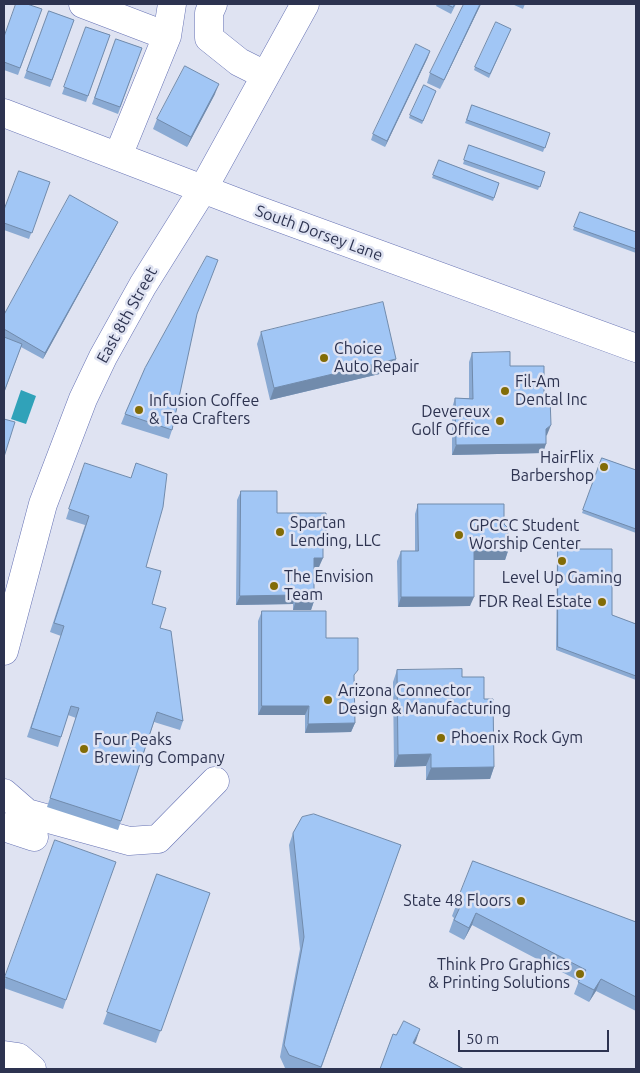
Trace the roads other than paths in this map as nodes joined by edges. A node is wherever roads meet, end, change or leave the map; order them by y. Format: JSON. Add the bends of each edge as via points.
{"nodes":[{"id":1,"x":83,"y":4,"type":"edge"},
{"id":2,"x":172,"y":4,"type":"edge"},
{"id":3,"x":213,"y":4,"type":"edge"},
{"id":4,"x":305,"y":4,"type":"edge"},
{"id":5,"x":166,"y":36,"type":"junction"},
{"id":6,"x":265,"y":76,"type":"junction"},
{"id":7,"x":4,"y":113,"type":"edge"},
{"id":8,"x":118,"y":156,"type":"junction"},
{"id":9,"x":203,"y":189,"type":"junction"},
{"id":10,"x":636,"y":348,"type":"edge"},
{"id":11,"x":4,"y":650,"type":"edge"},
{"id":12,"x":215,"y":780,"type":"dead end"},
{"id":13,"x":4,"y":793,"type":"edge"},
{"id":14,"x":4,"y":827,"type":"edge"},
{"id":15,"x":34,"y":837,"type":"dead end"}],
"edges":[{"from":1,"to":5,"type":"street"},
{"from":2,"to":5,"type":"street"},
{"from":3,"to":6,"type":"street","via":[[209,13],[209,38],[239,62]]},
{"from":4,"to":6,"type":"street","name":"East 8th Street"},
{"from":5,"to":8,"type":"street"},
{"from":6,"to":9,"type":"street","name":"East 8th Street"},
{"from":7,"to":8,"type":"street","name":"South Dorsey Lane"},
{"from":8,"to":9,"type":"street","name":"South Dorsey Lane"},
{"from":9,"to":10,"type":"street","name":"South Dorsey Lane"},
{"from":9,"to":11,"type":"street","name":"East 8th Street","via":[[142,285],[83,399],[43,504]]},
{"from":12,"to":13,"type":"street","via":[[158,839],[129,841],[27,813]]},
{"from":14,"to":15,"type":"street"}]}
